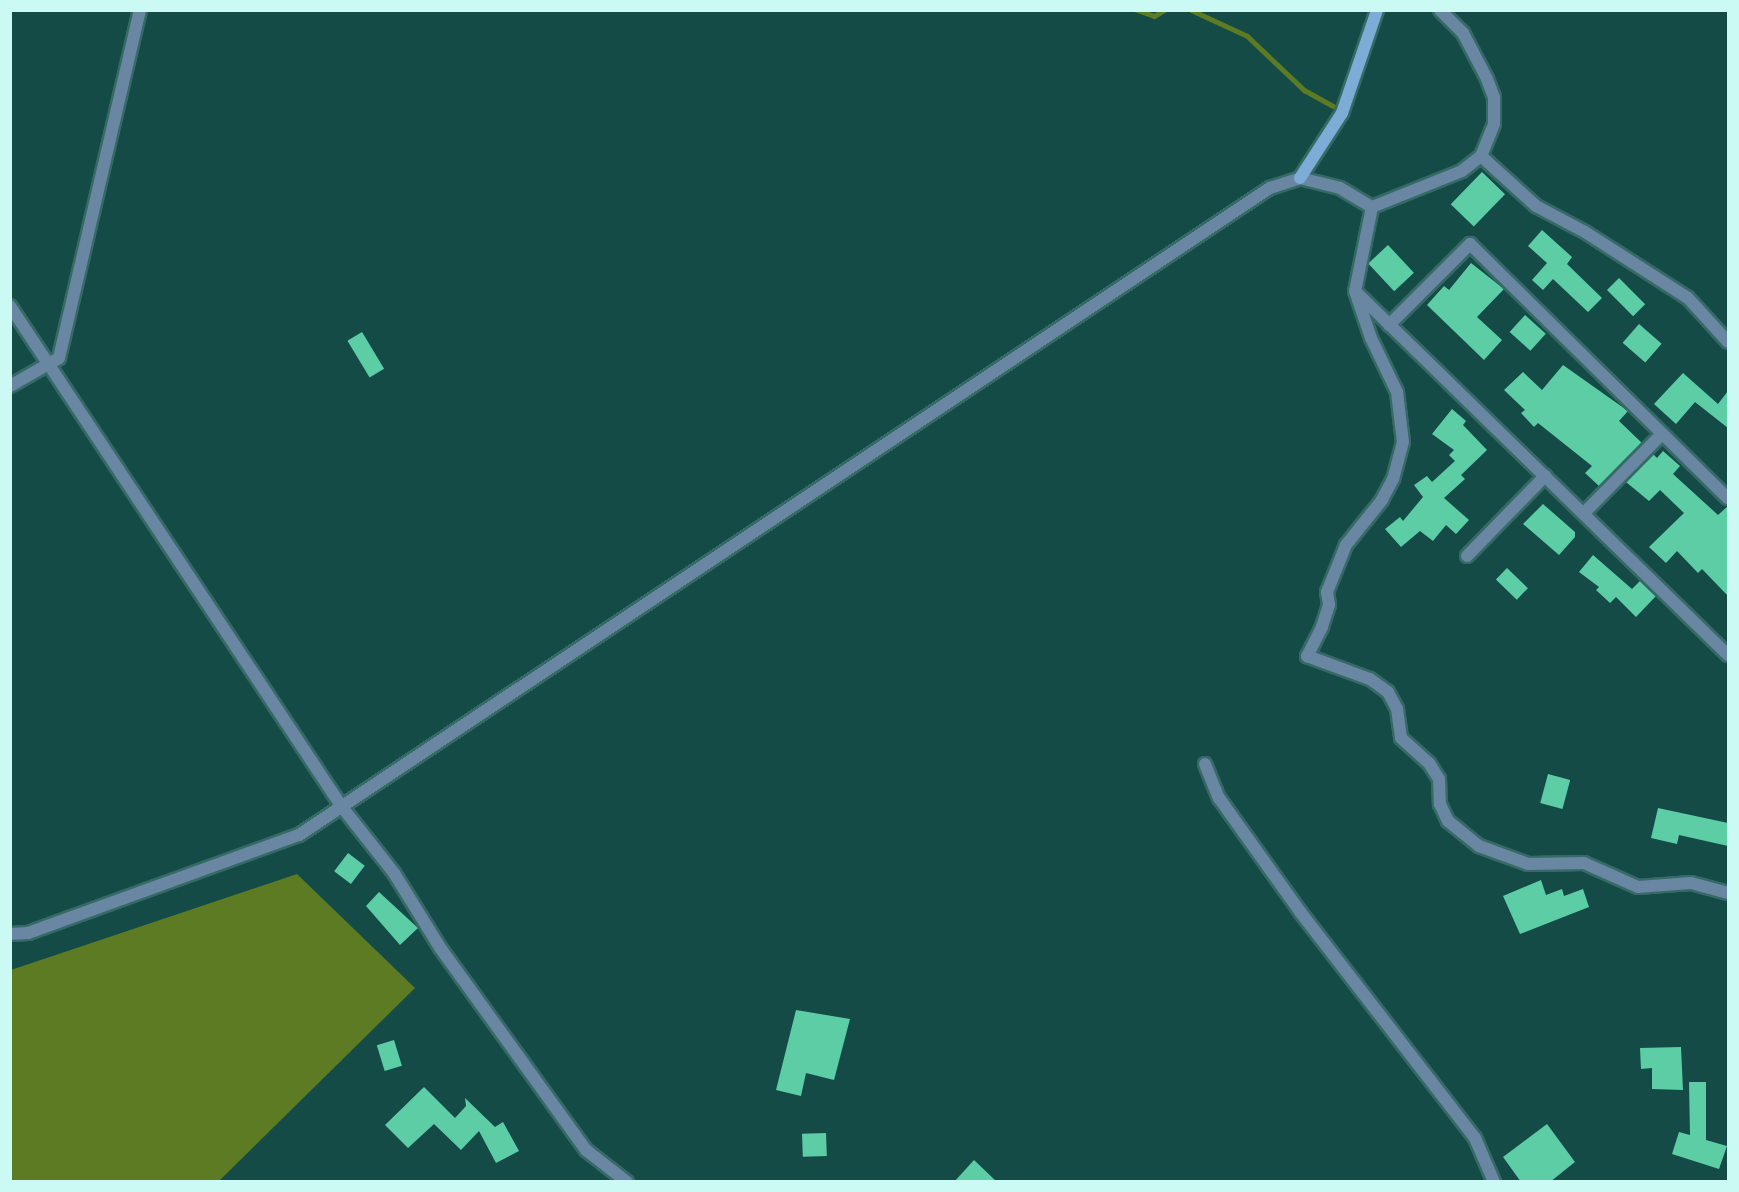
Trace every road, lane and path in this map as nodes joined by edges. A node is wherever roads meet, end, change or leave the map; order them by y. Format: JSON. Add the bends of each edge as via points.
{"nodes":[{"id":1,"x":140,"y":10,"type":"edge"},
{"id":2,"x":1377,"y":10,"type":"edge"},
{"id":3,"x":1440,"y":10,"type":"edge"},
{"id":4,"x":1481,"y":156,"type":"junction"},
{"id":5,"x":1300,"y":177,"type":"junction"},
{"id":6,"x":1372,"y":207,"type":"junction"},
{"id":7,"x":1355,"y":291,"type":"junction"},
{"id":8,"x":10,"y":306,"type":"edge"},
{"id":9,"x":1389,"y":325,"type":"junction"},
{"id":10,"x":1728,"y":342,"type":"edge"},
{"id":11,"x":45,"y":362,"type":"junction"},
{"id":12,"x":10,"y":386,"type":"edge"},
{"id":13,"x":1662,"y":434,"type":"junction"},
{"id":14,"x":1545,"y":476,"type":"junction"},
{"id":15,"x":1728,"y":498,"type":"edge"},
{"id":16,"x":1584,"y":513,"type":"junction"},
{"id":17,"x":1467,"y":556,"type":"dead end"},
{"id":18,"x":1728,"y":655,"type":"edge"},
{"id":19,"x":1204,"y":764,"type":"dead end"},
{"id":20,"x":342,"y":807,"type":"junction"},
{"id":21,"x":1728,"y":893,"type":"edge"},
{"id":22,"x":10,"y":934,"type":"edge"},
{"id":23,"x":627,"y":1182,"type":"edge"},
{"id":24,"x":1494,"y":1182,"type":"edge"}],
"edges":[{"from":1,"to":11,"type":"street","via":[[59,358]]},
{"from":2,"to":5,"type":"street","via":[[1342,114]]},
{"from":3,"to":4,"type":"street","via":[[1463,33],[1494,97],[1494,124]]},
{"from":4,"to":6,"type":"street","via":[[1462,171]]},
{"from":4,"to":10,"type":"street","via":[[1536,206],[1586,232],[1688,298]]},
{"from":5,"to":6,"type":"street","via":[[1340,188]]},
{"from":5,"to":20,"type":"street","via":[[1270,188]]},
{"from":6,"to":7,"type":"street"},
{"from":7,"to":9,"type":"street"},
{"from":7,"to":21,"type":"street","via":[[1371,338],[1397,392],[1403,442],[1394,479],[1346,545],[1327,592],[1329,605],[1322,627],[1307,656],[1370,679],[1388,693],[1397,709],[1401,738],[1429,763],[1439,779],[1440,804],[1448,820],[1479,846],[1528,864],[1584,863],[1638,887],[1691,883]]},
{"from":8,"to":11,"type":"street"},
{"from":9,"to":13,"type":"street","via":[[1470,244]]},
{"from":9,"to":14,"type":"street"},
{"from":11,"to":12,"type":"street"},
{"from":11,"to":20,"type":"street"},
{"from":13,"to":15,"type":"street"},
{"from":13,"to":16,"type":"street"},
{"from":14,"to":16,"type":"street"},
{"from":14,"to":17,"type":"street"},
{"from":16,"to":18,"type":"street"},
{"from":19,"to":24,"type":"street","via":[[1219,798],[1301,913],[1475,1138]]},
{"from":20,"to":22,"type":"street","via":[[299,835],[28,933]]},
{"from":20,"to":23,"type":"street","via":[[394,873],[441,949],[586,1150]]}]}
